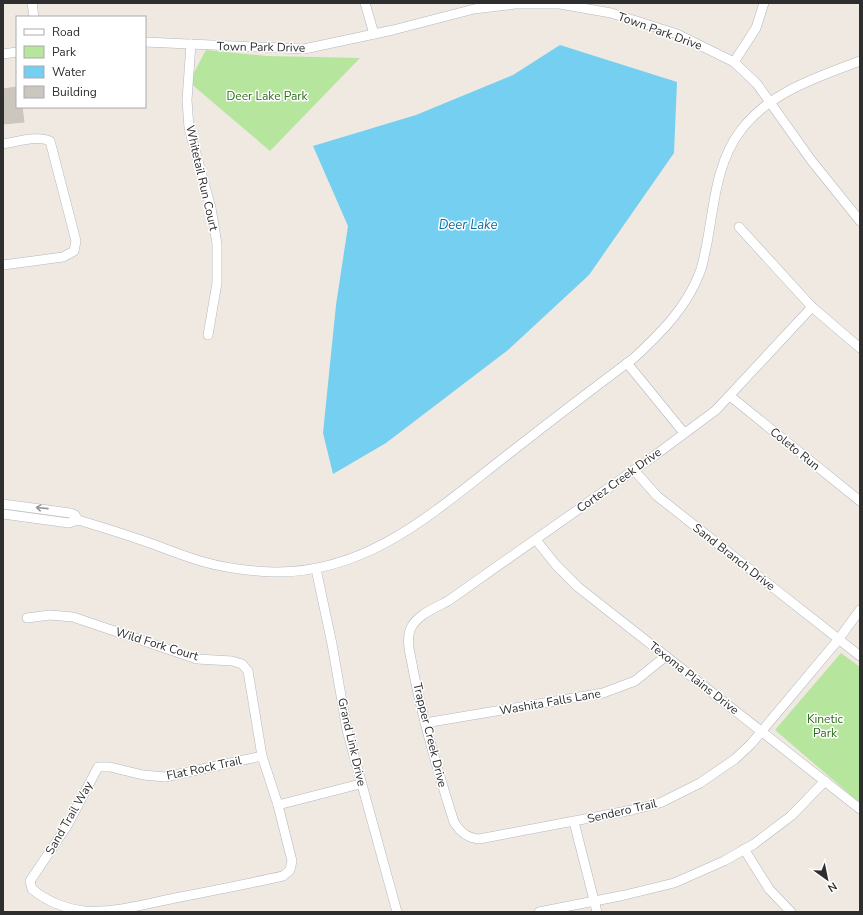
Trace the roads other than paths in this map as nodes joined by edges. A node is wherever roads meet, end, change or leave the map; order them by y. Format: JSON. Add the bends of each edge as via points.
{"nodes":[{"id":1,"x":32,"y":3,"type":"edge"},
{"id":2,"x":364,"y":3,"type":"edge"},
{"id":3,"x":764,"y":3,"type":"edge"},
{"id":4,"x":34,"y":16,"type":"edge"},
{"id":5,"x":374,"y":34,"type":"junction"},
{"id":6,"x":146,"y":42,"type":"edge"},
{"id":7,"x":191,"y":44,"type":"junction"},
{"id":8,"x":16,"y":52,"type":"edge"},
{"id":9,"x":3,"y":54,"type":"edge"},
{"id":10,"x":860,"y":61,"type":"edge"},
{"id":11,"x":734,"y":62,"type":"junction"},
{"id":12,"x":770,"y":102,"type":"junction"},
{"id":13,"x":3,"y":144,"type":"edge"},
{"id":14,"x":860,"y":220,"type":"edge"},
{"id":15,"x":739,"y":227,"type":"dead end"},
{"id":16,"x":3,"y":265,"type":"edge"},
{"id":17,"x":812,"y":307,"type":"junction"},
{"id":18,"x":208,"y":334,"type":"dead end"},
{"id":19,"x":860,"y":348,"type":"edge"},
{"id":20,"x":627,"y":363,"type":"junction"},
{"id":21,"x":730,"y":396,"type":"junction"},
{"id":22,"x":684,"y":433,"type":"junction"},
{"id":23,"x":634,"y":470,"type":"junction"},
{"id":24,"x":860,"y":501,"type":"edge"},
{"id":25,"x":3,"y":504,"type":"edge"},
{"id":26,"x":3,"y":514,"type":"edge"},
{"id":27,"x":78,"y":520,"type":"junction"},
{"id":28,"x":536,"y":540,"type":"junction"},
{"id":29,"x":316,"y":569,"type":"junction"},
{"id":30,"x":860,"y":610,"type":"edge"},
{"id":31,"x":26,"y":618,"type":"dead end"},
{"id":32,"x":410,"y":632,"type":"joint"},
{"id":33,"x":838,"y":640,"type":"junction"},
{"id":34,"x":666,"y":656,"type":"junction"},
{"id":35,"x":860,"y":656,"type":"edge"},
{"id":36,"x":425,"y":723,"type":"junction"},
{"id":37,"x":761,"y":731,"type":"junction"},
{"id":38,"x":262,"y":756,"type":"junction"},
{"id":39,"x":98,"y":767,"type":"joint"},
{"id":40,"x":825,"y":781,"type":"junction"},
{"id":41,"x":360,"y":784,"type":"junction"},
{"id":42,"x":278,"y":805,"type":"junction"},
{"id":43,"x":860,"y":809,"type":"edge"},
{"id":44,"x":574,"y":822,"type":"junction"},
{"id":45,"x":463,"y":833,"type":"joint"},
{"id":46,"x":744,"y":849,"type":"junction"},
{"id":47,"x":595,"y":900,"type":"junction"},
{"id":48,"x":135,"y":909,"type":"edge"},
{"id":49,"x":397,"y":912,"type":"edge"},
{"id":50,"x":539,"y":912,"type":"edge"},
{"id":51,"x":597,"y":912,"type":"edge"},
{"id":52,"x":791,"y":912,"type":"edge"}],
"edges":[{"from":1,"to":4,"type":"street"},
{"from":2,"to":5,"type":"street"},
{"from":3,"to":11,"type":"street","via":[[756,28]]},
{"from":5,"to":7,"type":"street","name":"Town Park Drive","via":[[304,49]]},
{"from":5,"to":11,"type":"street","name":"Town Park Drive","via":[[474,9],[515,4],[560,4],[611,13],[677,34]]},
{"from":6,"to":7,"type":"street","name":"Town Park Drive"},
{"from":7,"to":18,"type":"street","name":"Whitetail Run Court","via":[[187,100],[189,128],[211,208],[217,244],[218,283]]},
{"from":8,"to":9,"type":"street"},
{"from":10,"to":12,"type":"street","via":[[816,77]]},
{"from":11,"to":12,"type":"street","name":"Town Park Drive","via":[[747,72]]},
{"from":12,"to":14,"type":"street","name":"Town Park Drive","via":[[811,160]]},
{"from":12,"to":20,"type":"street","via":[[740,131],[727,152],[715,193],[701,271],[691,293],[676,316],[659,335]]},
{"from":13,"to":16,"type":"street","via":[[38,138],[50,141],[76,241],[74,251],[63,257]]},
{"from":15,"to":17,"type":"street"},
{"from":17,"to":19,"type":"street"},
{"from":17,"to":21,"type":"street","name":"Cortez Creek Drive"},
{"from":20,"to":22,"type":"street"},
{"from":20,"to":29,"type":"street","via":[[400,536],[357,558]]},
{"from":21,"to":22,"type":"street","name":"Cortez Creek Drive","via":[[716,410]]},
{"from":21,"to":24,"type":"street","name":"Coleto Run"},
{"from":22,"to":23,"type":"street","name":"Cortez Creek Drive"},
{"from":23,"to":28,"type":"street","name":"Cortez Creek Drive"},
{"from":23,"to":33,"type":"street","name":"Sand Branch Drive","via":[[656,496]]},
{"from":27,"to":25,"type":"street","one_way":true,"via":[[70,513]]},
{"from":26,"to":27,"type":"street","via":[[69,522]]},
{"from":27,"to":29,"type":"street","via":[[205,562],[228,567],[273,572]]},
{"from":28,"to":32,"type":"street","name":"Cortez Creek Drive","via":[[422,616],[414,623]]},
{"from":28,"to":34,"type":"street","name":"Texoma Plains Drive","via":[[578,587]]},
{"from":29,"to":41,"type":"street","name":"Grand Link Drive"},
{"from":30,"to":33,"type":"street","name":"Sendero Trail"},
{"from":31,"to":38,"type":"street","name":"Wild Fork Court","via":[[50,615],[73,617],[197,659],[242,664],[248,671]]},
{"from":32,"to":36,"type":"street","name":"Trapper Creek Drive","via":[[409,644]]},
{"from":33,"to":35,"type":"street","name":"Sand Branch Drive"},
{"from":33,"to":37,"type":"street","name":"Sendero Trail"},
{"from":34,"to":36,"type":"street","name":"Washita Falls Lane","via":[[635,680],[603,693]]},
{"from":34,"to":37,"type":"street","name":"Texoma Plains Drive"},
{"from":36,"to":45,"type":"street","name":"Trapper Creek Drive","via":[[454,822]]},
{"from":37,"to":40,"type":"street","name":"Texoma Plains Drive"},
{"from":37,"to":44,"type":"street","name":"Sendero Trail","via":[[735,758],[685,792],[632,810]]},
{"from":38,"to":39,"type":"street","name":"Flat Rock Trail","via":[[164,777]]},
{"from":38,"to":42,"type":"street","name":"Wild Fork Court"},
{"from":39,"to":48,"type":"street","name":"Sand Trail Way","via":[[67,826],[30,881],[32,890],[60,905],[83,910]]},
{"from":40,"to":43,"type":"street","name":"Texoma Plains Drive"},
{"from":40,"to":46,"type":"street","via":[[791,816]]},
{"from":41,"to":42,"type":"street"},
{"from":41,"to":49,"type":"street","name":"Grand Link Drive"},
{"from":42,"to":48,"type":"street","name":"Wild Fork Court","via":[[292,861],[290,870],[283,876]]},
{"from":44,"to":45,"type":"street","name":"Sendero Trail","via":[[478,839],[470,838]]},
{"from":44,"to":47,"type":"street"},
{"from":46,"to":47,"type":"street","via":[[724,861],[674,883]]},
{"from":46,"to":52,"type":"street","via":[[769,889]]},
{"from":47,"to":50,"type":"street"},
{"from":47,"to":51,"type":"street"}]}
